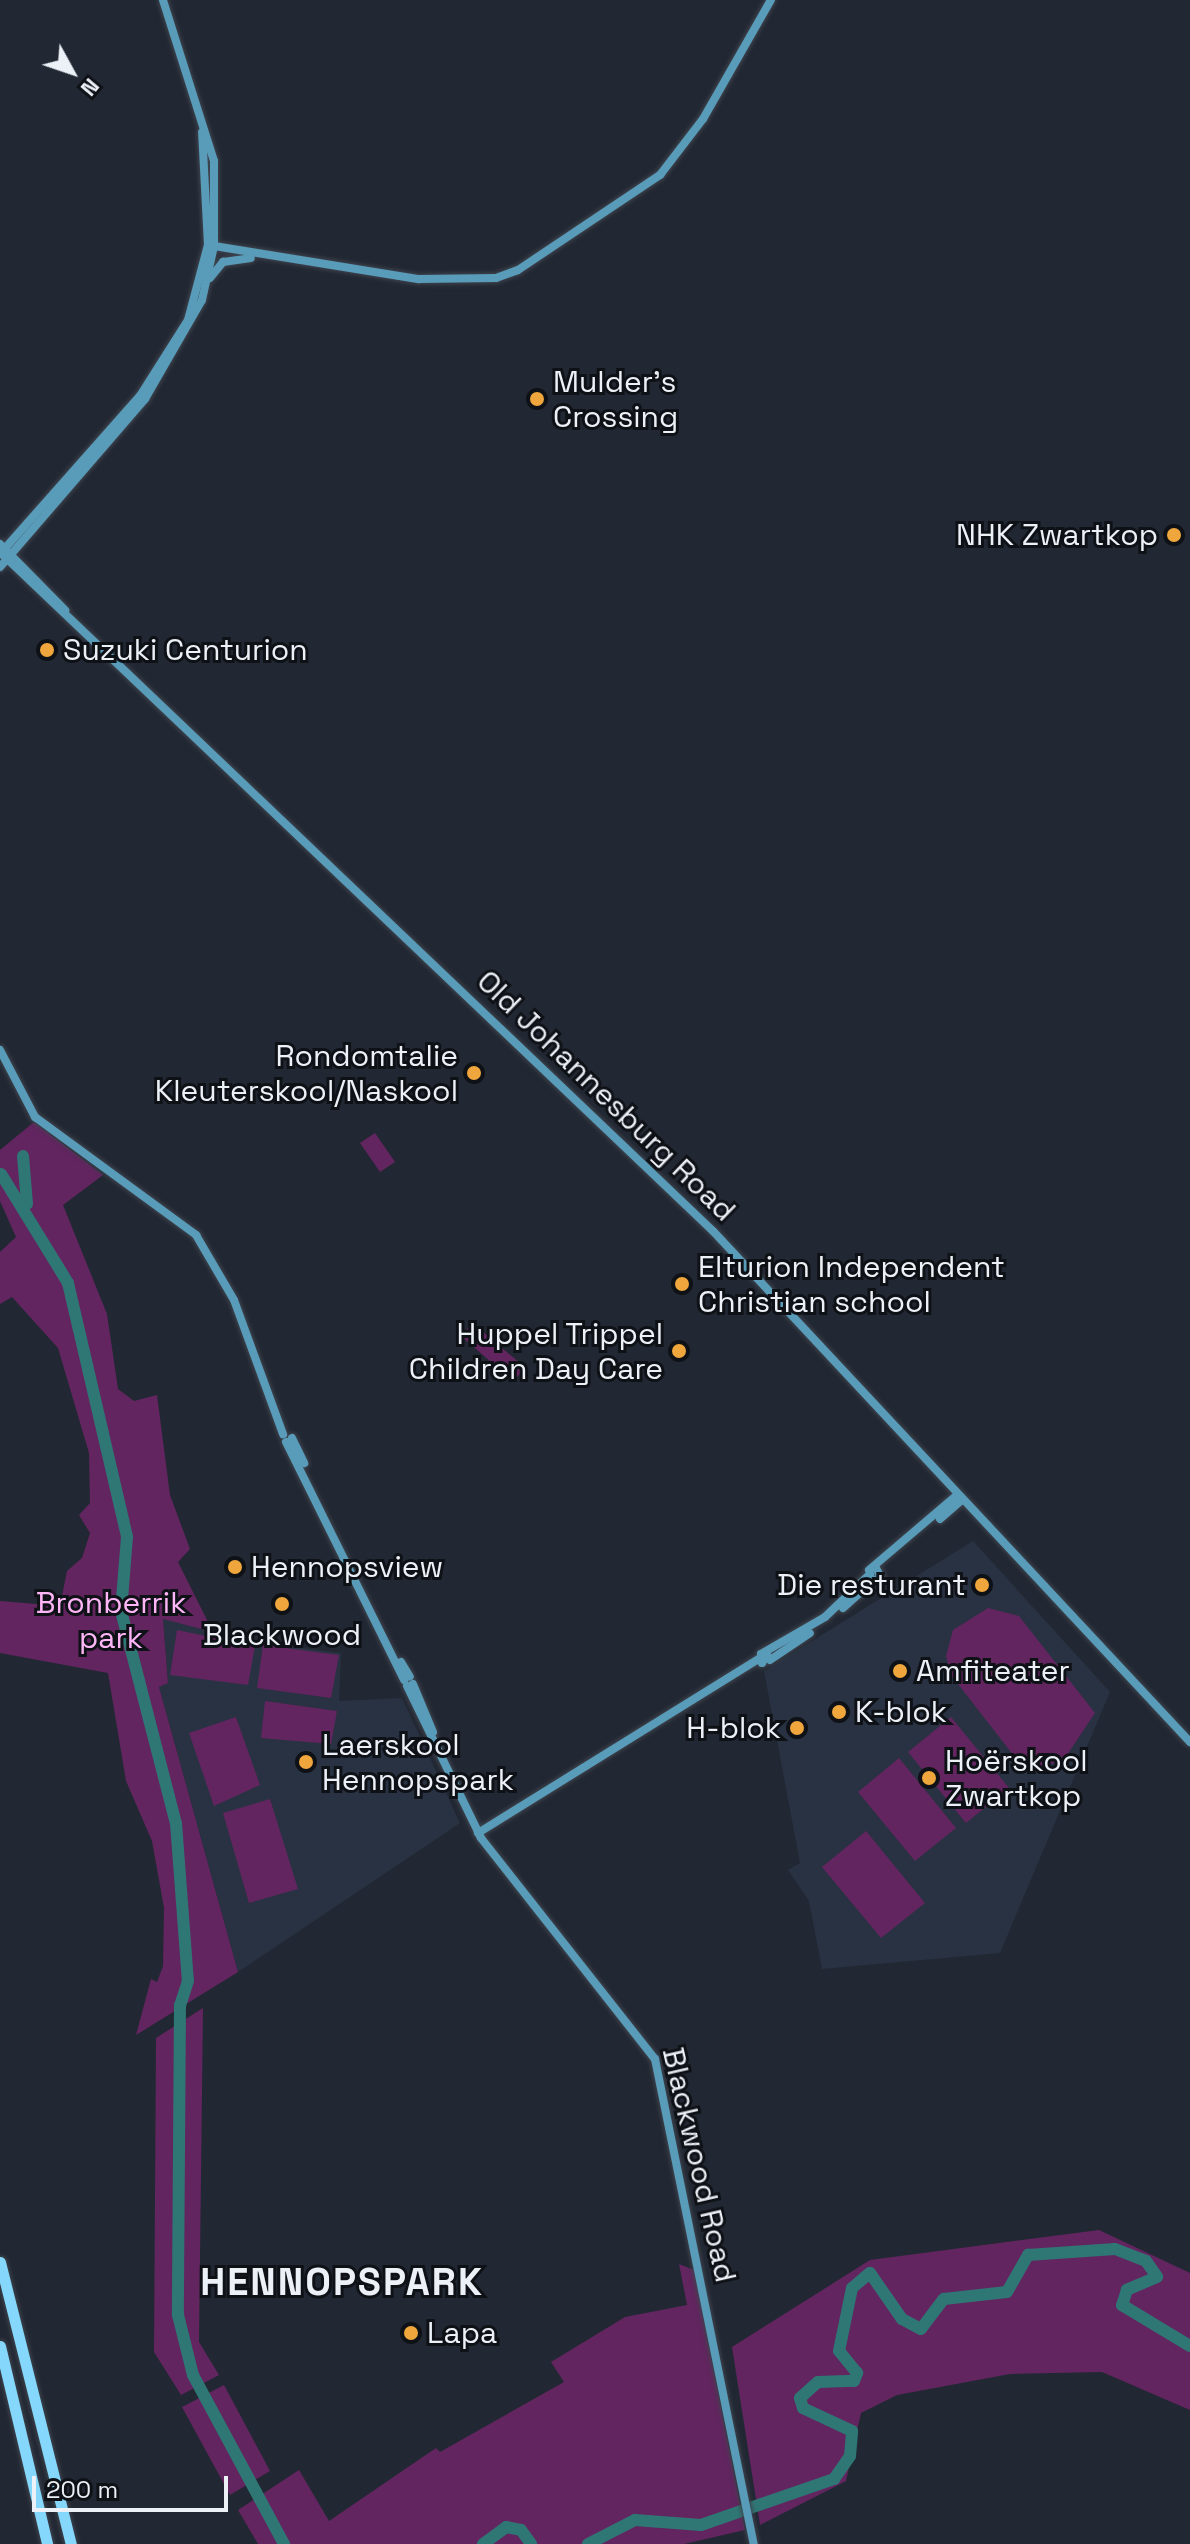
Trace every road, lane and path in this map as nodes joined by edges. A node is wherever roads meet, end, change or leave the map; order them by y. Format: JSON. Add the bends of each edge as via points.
{"nodes":[{"id":1,"x":163,"y":0,"type":"edge"},
{"id":2,"x":771,"y":0,"type":"edge"},
{"id":3,"x":211,"y":245,"type":"junction"},
{"id":4,"x":264,"y":257,"type":"junction"},
{"id":5,"x":206,"y":284,"type":"junction"},
{"id":6,"x":3,"y":552,"type":"edge"},
{"id":7,"x":0,"y":567,"type":"edge"},
{"id":8,"x":0,"y":1050,"type":"edge"},
{"id":9,"x":932,"y":1469,"type":"junction"},
{"id":10,"x":958,"y":1499,"type":"junction"},
{"id":11,"x":931,"y":1521,"type":"junction"},
{"id":12,"x":879,"y":1571,"type":"junction"},
{"id":13,"x":1190,"y":1742,"type":"edge"},
{"id":14,"x":480,"y":1832,"type":"junction"},
{"id":15,"x":0,"y":2262,"type":"edge"},
{"id":16,"x":0,"y":2346,"type":"edge"},
{"id":17,"x":47,"y":2544,"type":"edge"},
{"id":18,"x":71,"y":2544,"type":"edge"},
{"id":19,"x":754,"y":2544,"type":"edge"}],
"edges":[{"from":1,"to":3,"type":"street","via":[[214,161]]},
{"from":2,"to":4,"type":"street","via":[[703,119],[660,175],[518,270],[496,278],[419,279]]},
{"from":3,"to":4,"type":"street"},
{"from":3,"to":5,"type":"street"},
{"from":3,"to":6,"type":"street","via":[[192,309],[160,369]]},
{"from":4,"to":5,"type":"street","via":[[223,262]]},
{"from":5,"to":6,"type":"street","via":[[166,371]]},
{"from":6,"to":7,"type":"street"},
{"from":6,"to":9,"type":"street","name":"Old Johannesburg Road","via":[[713,1231]]},
{"from":8,"to":14,"type":"street","name":"Blackwood Road","via":[[35,1117],[196,1235],[227,1286],[287,1437]]},
{"from":9,"to":10,"type":"street","name":"Old Johannesburg Road"},
{"from":9,"to":11,"type":"street","via":[[945,1497]]},
{"from":10,"to":11,"type":"street"},
{"from":10,"to":12,"type":"street"},
{"from":10,"to":13,"type":"street","name":"Old Johannesburg Road"},
{"from":11,"to":12,"type":"street"},
{"from":12,"to":14,"type":"street","via":[[764,1659]]},
{"from":14,"to":19,"type":"street","name":"Blackwood Road","via":[[655,2059]]},
{"from":15,"to":18,"type":"highway"},
{"from":16,"to":17,"type":"highway"}]}
